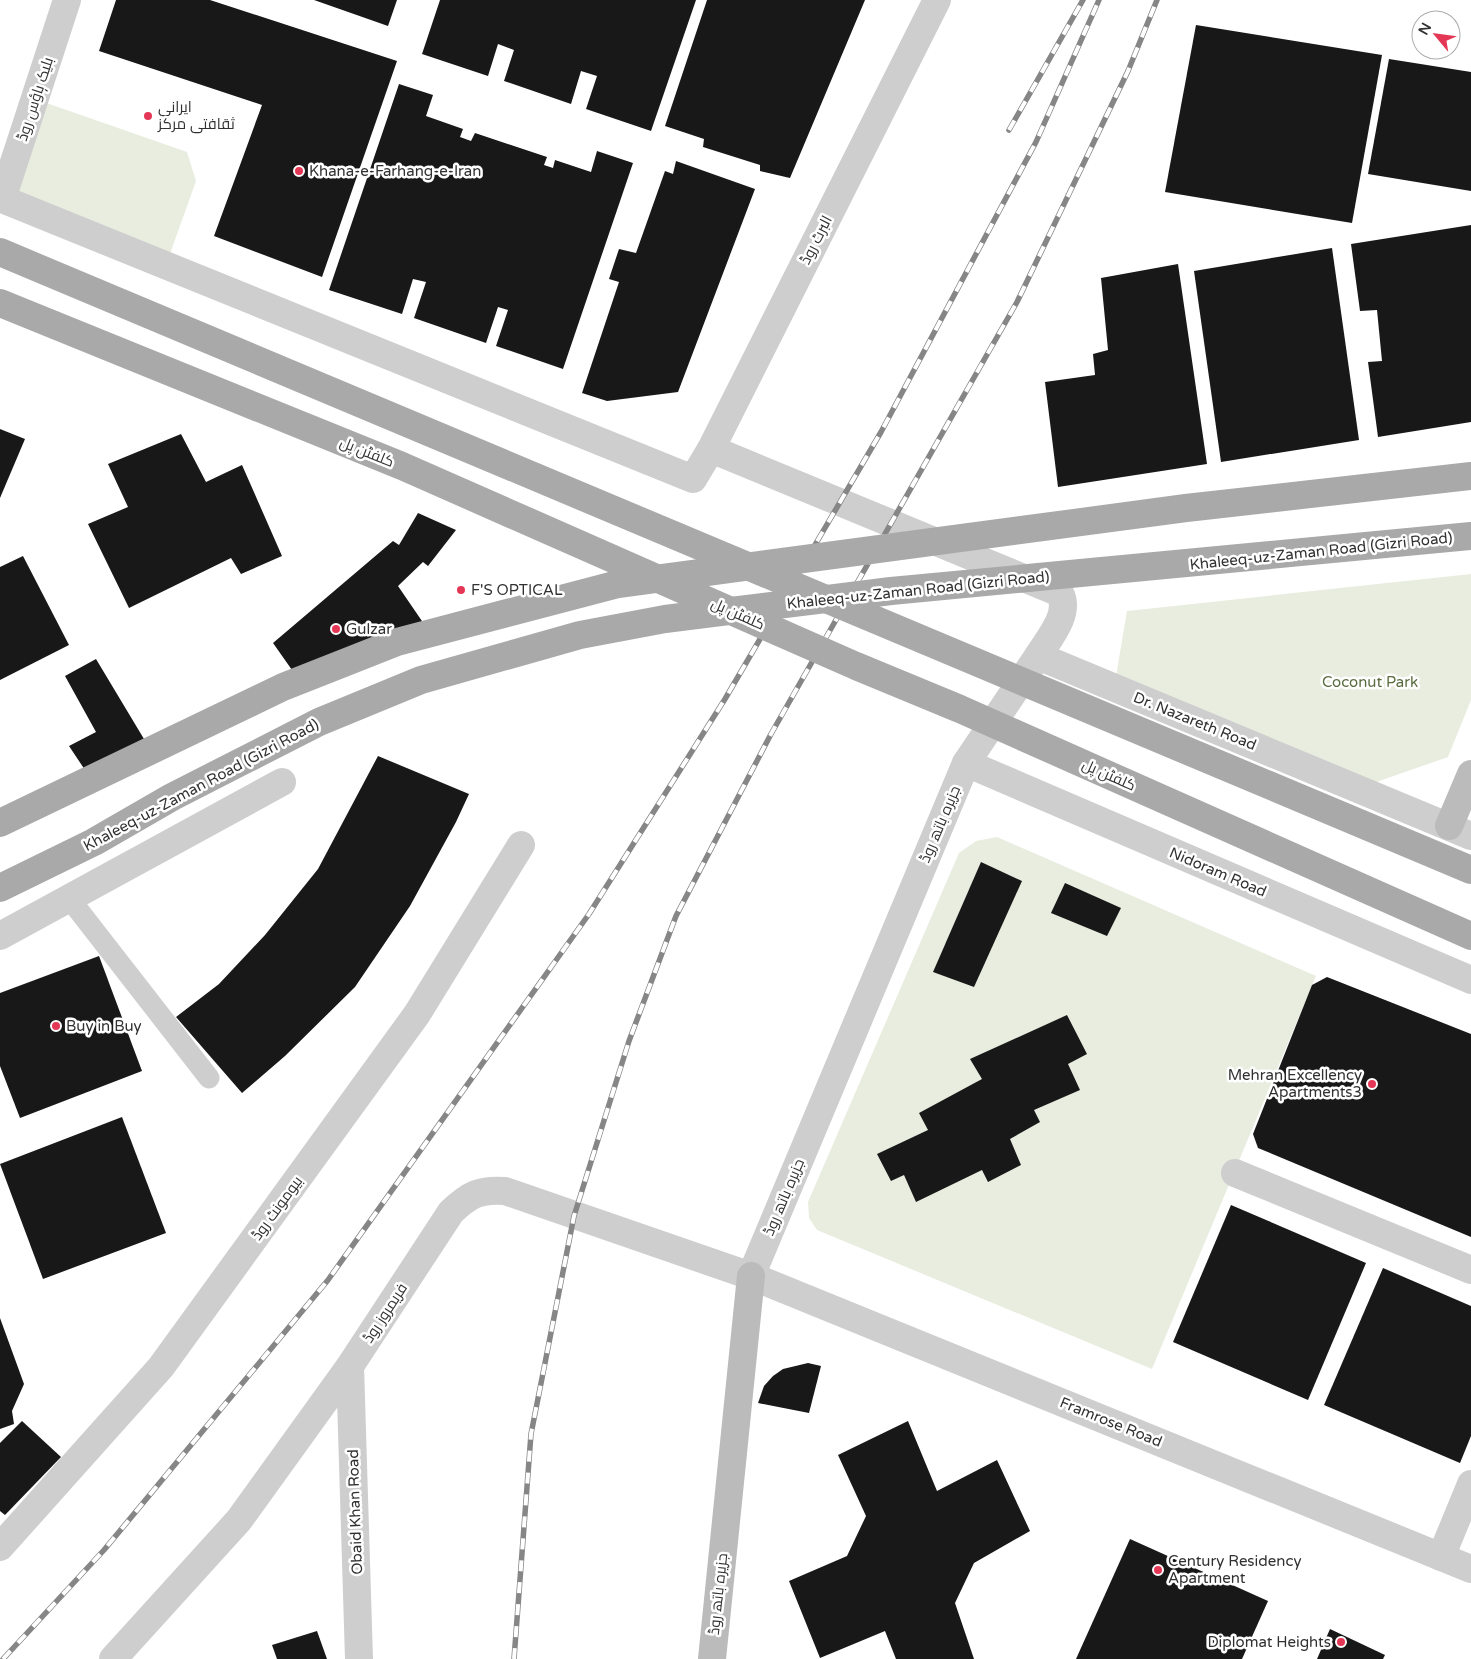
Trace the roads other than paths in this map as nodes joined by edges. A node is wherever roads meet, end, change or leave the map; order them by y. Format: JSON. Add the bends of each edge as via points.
{"nodes":[{"id":1,"x":68,"y":0,"type":"edge"},
{"id":2,"x":937,"y":0,"type":"edge"},
{"id":3,"x":0,"y":252,"type":"edge"},
{"id":4,"x":0,"y":303,"type":"edge"},
{"id":5,"x":711,"y":449,"type":"junction"},
{"id":6,"x":1471,"y":476,"type":"edge"},
{"id":7,"x":693,"y":479,"type":"joint"},
{"id":8,"x":1471,"y":536,"type":"edge"},
{"id":9,"x":1038,"y":656,"type":"junction"},
{"id":10,"x":966,"y":763,"type":"junction"},
{"id":11,"x":1471,"y":774,"type":"edge"},
{"id":12,"x":282,"y":782,"type":"dead end"},
{"id":13,"x":0,"y":823,"type":"edge"},
{"id":14,"x":1460,"y":831,"type":"edge"},
{"id":15,"x":521,"y":845,"type":"dead end"},
{"id":16,"x":1471,"y":870,"type":"edge"},
{"id":17,"x":0,"y":888,"type":"edge"},
{"id":18,"x":70,"y":898,"type":"junction"},
{"id":19,"x":0,"y":936,"type":"edge"},
{"id":20,"x":1471,"y":936,"type":"edge"},
{"id":21,"x":1471,"y":980,"type":"edge"},
{"id":22,"x":209,"y":1078,"type":"dead end"},
{"id":23,"x":1235,"y":1173,"type":"dead end"},
{"id":24,"x":1471,"y":1270,"type":"edge"},
{"id":25,"x":751,"y":1276,"type":"junction"},
{"id":26,"x":350,"y":1366,"type":"junction"},
{"id":27,"x":1471,"y":1484,"type":"edge"},
{"id":28,"x":0,"y":1547,"type":"edge"},
{"id":29,"x":1441,"y":1557,"type":"junction"},
{"id":30,"x":1471,"y":1569,"type":"edge"},
{"id":31,"x":113,"y":1659,"type":"edge"},
{"id":32,"x":360,"y":1659,"type":"edge"},
{"id":33,"x":712,"y":1659,"type":"edge"}],
"edges":[{"from":1,"to":7,"type":"street","name":"بلیک ہاؤس روڈ","via":[[2,199]]},
{"from":2,"to":5,"type":"street","name":"البرٹ روڈ"},
{"from":3,"to":16,"type":"main road","bridge":true},
{"from":4,"to":20,"type":"main road","name":"کلفٹن پل","bridge":true,"via":[[402,466]]},
{"from":5,"to":7,"type":"street","name":"البرٹ روڈ"},
{"from":5,"to":9,"type":"street","via":[[1060,593],[1064,602],[1062,615]]},
{"from":6,"to":13,"type":"main road","bridge":true,"via":[[1186,508],[618,584],[397,642],[283,687]]},
{"from":8,"to":17,"type":"main road","name":"Khaleeq-uz-Zaman Road (Gizri Road)","bridge":true,"via":[[891,592],[664,618],[580,635],[421,680],[319,722],[172,797],[94,842]]},
{"from":9,"to":10,"type":"street"},
{"from":9,"to":14,"type":"street","name":"Dr. Nazareth Road"},
{"from":10,"to":21,"type":"street","name":"Nidoram Road"},
{"from":10,"to":25,"type":"street","name":"جزیرہ باتھ روڈ"},
{"from":11,"to":14,"type":"street"},
{"from":12,"to":18,"type":"street"},
{"from":15,"to":28,"type":"street","name":"بیومونٹ روڈ","via":[[418,1014],[161,1367]]},
{"from":18,"to":19,"type":"street"},
{"from":18,"to":22,"type":"lane"},
{"from":23,"to":24,"type":"street"},
{"from":25,"to":26,"type":"street","name":"فریمروز روڈ","via":[[505,1191],[488,1190],[468,1196],[450,1212]]},
{"from":25,"to":29,"type":"street","name":"Framrose Road"},
{"from":25,"to":33,"type":"street","name":"جزیرہ باتھ روڈ"},
{"from":26,"to":31,"type":"street","name":"فریمروز روڈ","via":[[240,1520]]},
{"from":26,"to":32,"type":"street","name":"Obaid Khan Road"},
{"from":27,"to":29,"type":"street"},
{"from":29,"to":30,"type":"street","name":"Framrose Road"}]}
